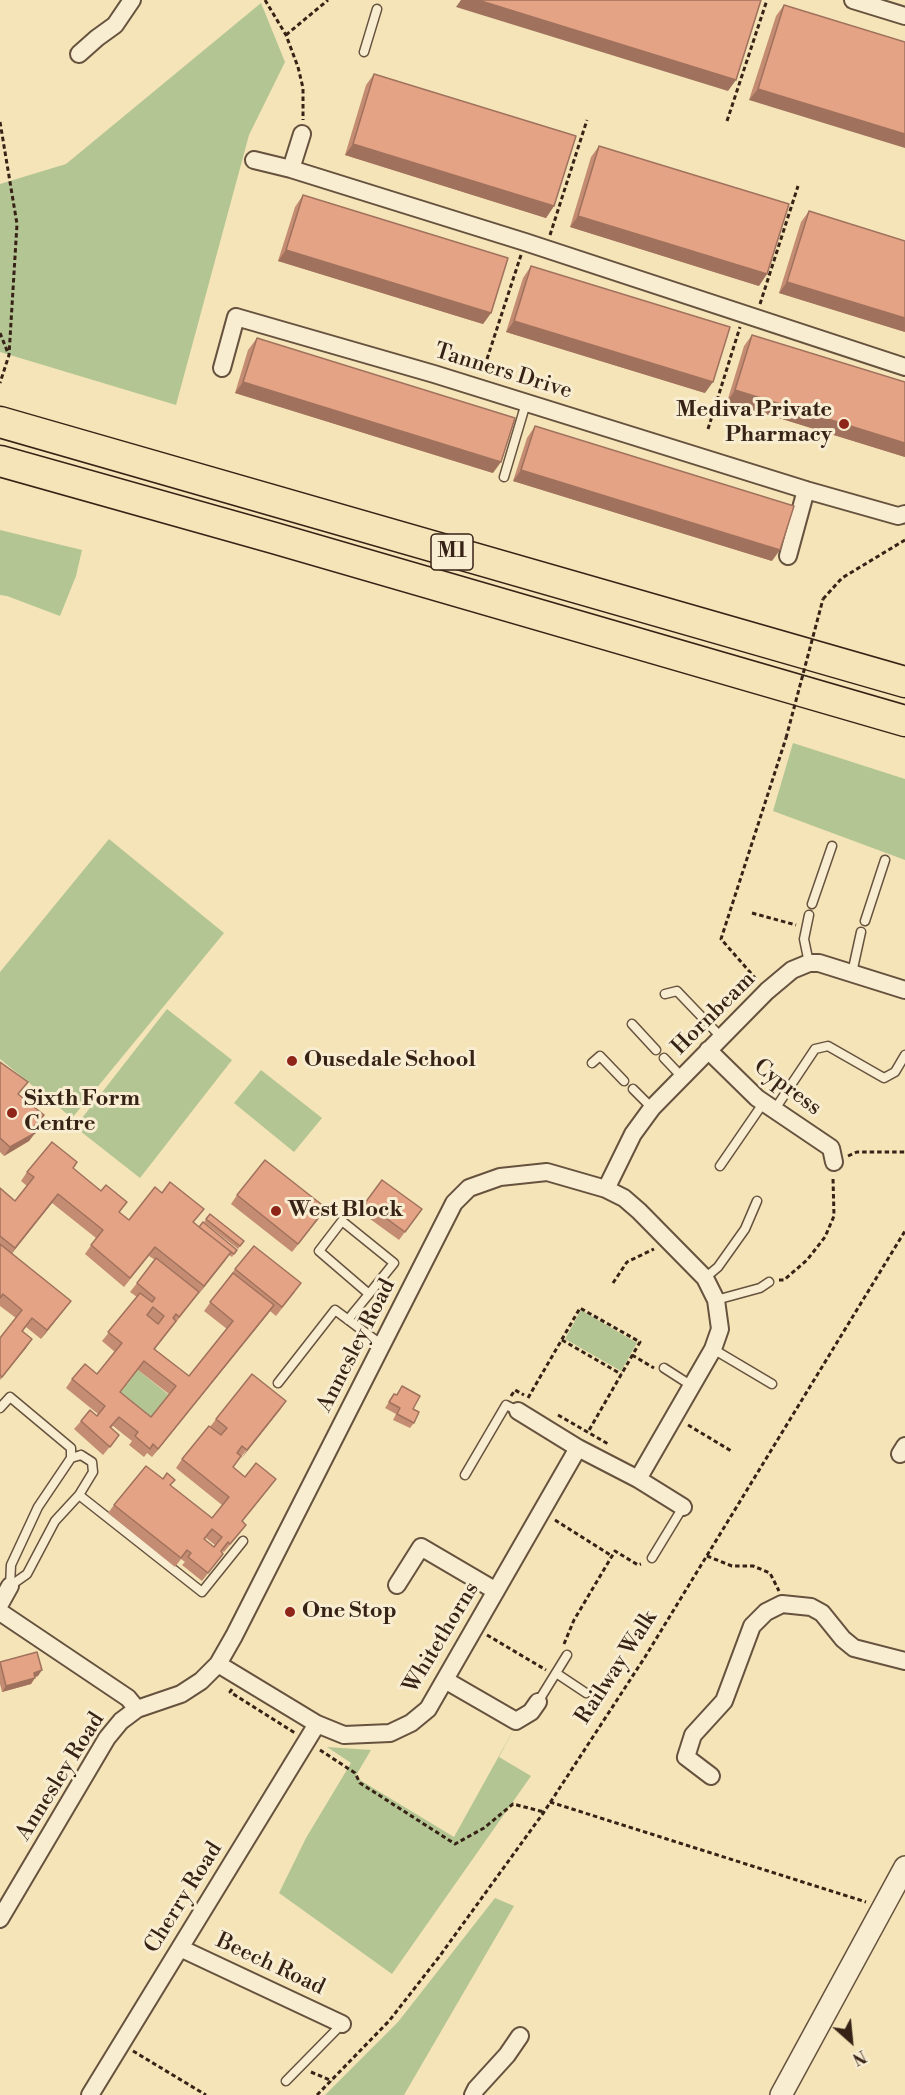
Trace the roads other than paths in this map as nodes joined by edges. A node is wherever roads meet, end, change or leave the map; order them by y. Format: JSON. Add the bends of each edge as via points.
{"nodes":[{"id":1,"x":132,"y":0,"type":"edge"},
{"id":2,"x":852,"y":0,"type":"edge"},
{"id":3,"x":377,"y":9,"type":"dead end"},
{"id":4,"x":905,"y":16,"type":"edge"},
{"id":5,"x":364,"y":52,"type":"dead end"},
{"id":6,"x":79,"y":54,"type":"dead end"},
{"id":7,"x":302,"y":134,"type":"road end"},
{"id":8,"x":254,"y":160,"type":"dead end"},
{"id":9,"x":291,"y":169,"type":"junction"},
{"id":10,"x":905,"y":367,"type":"edge"},
{"id":11,"x":222,"y":368,"type":"dead end"},
{"id":12,"x":526,"y":403,"type":"junction"},
{"id":13,"x":0,"y":422,"type":"edge"},
{"id":14,"x":0,"y":462,"type":"edge"},
{"id":15,"x":504,"y":477,"type":"edge"},
{"id":16,"x":806,"y":490,"type":"junction"},
{"id":17,"x":905,"y":514,"type":"edge"},
{"id":18,"x":788,"y":556,"type":"dead end"},
{"id":19,"x":905,"y":682,"type":"edge"},
{"id":20,"x":905,"y":721,"type":"edge"},
{"id":21,"x":832,"y":846,"type":"dead end"},
{"id":22,"x":885,"y":861,"type":"dead end"},
{"id":23,"x":812,"y":904,"type":"dead end"},
{"id":24,"x":808,"y":915,"type":"dead end"},
{"id":25,"x":865,"y":921,"type":"dead end"},
{"id":26,"x":861,"y":932,"type":"dead end"},
{"id":27,"x":809,"y":963,"type":"junction"},
{"id":28,"x":852,"y":973,"type":"junction"},
{"id":29,"x":904,"y":987,"type":"edge"},
{"id":30,"x":665,"y":994,"type":"dead end"},
{"id":31,"x":632,"y":1024,"type":"dead end"},
{"id":32,"x":721,"y":1037,"type":"junction"},
{"id":33,"x":656,"y":1050,"type":"dead end"},
{"id":34,"x":708,"y":1050,"type":"junction"},
{"id":35,"x":905,"y":1055,"type":"edge"},
{"id":36,"x":664,"y":1058,"type":"dead end"},
{"id":37,"x":592,"y":1064,"type":"dead end"},
{"id":38,"x":682,"y":1077,"type":"junction"},
{"id":39,"x":624,"y":1081,"type":"dead end"},
{"id":40,"x":633,"y":1089,"type":"dead end"},
{"id":41,"x":770,"y":1106,"type":"junction"},
{"id":42,"x":652,"y":1108,"type":"junction"},
{"id":43,"x":834,"y":1162,"type":"road end"},
{"id":44,"x":720,"y":1166,"type":"dead end"},
{"id":45,"x":606,"y":1190,"type":"junction"},
{"id":46,"x":757,"y":1201,"type":"dead end"},
{"id":47,"x":705,"y":1278,"type":"junction"},
{"id":48,"x":769,"y":1282,"type":"road end"},
{"id":49,"x":369,"y":1294,"type":"junction"},
{"id":50,"x":716,"y":1300,"type":"junction"},
{"id":51,"x":348,"y":1320,"type":"junction"},
{"id":52,"x":382,"y":1345,"type":"junction"},
{"id":53,"x":713,"y":1349,"type":"junction"},
{"id":54,"x":664,"y":1368,"type":"road end"},
{"id":55,"x":278,"y":1383,"type":"dead end"},
{"id":56,"x":772,"y":1384,"type":"dead end"},
{"id":57,"x":692,"y":1386,"type":"junction"},
{"id":58,"x":523,"y":1405,"type":"joint"},
{"id":59,"x":0,"y":1408,"type":"edge"},
{"id":60,"x":579,"y":1448,"type":"junction"},
{"id":61,"x":71,"y":1458,"type":"junction"},
{"id":62,"x":465,"y":1475,"type":"dead end"},
{"id":63,"x":638,"y":1479,"type":"junction"},
{"id":64,"x":79,"y":1495,"type":"junction"},
{"id":65,"x":683,"y":1507,"type":"joint"},
{"id":66,"x":243,"y":1541,"type":"edge"},
{"id":67,"x":652,"y":1558,"type":"road end"},
{"id":68,"x":397,"y":1585,"type":"dead end"},
{"id":69,"x":10,"y":1586,"type":"junction"},
{"id":70,"x":496,"y":1591,"type":"junction"},
{"id":71,"x":0,"y":1604,"type":"edge"},
{"id":72,"x":0,"y":1612,"type":"edge"},
{"id":73,"x":565,"y":1651,"type":"road end"},
{"id":74,"x":905,"y":1661,"type":"edge"},
{"id":75,"x":218,"y":1664,"type":"junction"},
{"id":76,"x":555,"y":1674,"type":"junction"},
{"id":77,"x":445,"y":1680,"type":"junction"},
{"id":78,"x":586,"y":1693,"type":"dead end"},
{"id":79,"x":538,"y":1702,"type":"joint"},
{"id":80,"x":137,"y":1709,"type":"junction"},
{"id":81,"x":317,"y":1724,"type":"junction"},
{"id":82,"x":711,"y":1776,"type":"dead end"},
{"id":83,"x":905,"y":1867,"type":"edge"},
{"id":84,"x":0,"y":1919,"type":"edge"},
{"id":85,"x":180,"y":1948,"type":"junction"},
{"id":86,"x":342,"y":2024,"type":"joint"},
{"id":87,"x":520,"y":2036,"type":"dead end"},
{"id":88,"x":286,"y":2081,"type":"dead end"},
{"id":89,"x":90,"y":2095,"type":"edge"},
{"id":90,"x":473,"y":2095,"type":"edge"},
{"id":91,"x":781,"y":2095,"type":"edge"}],
"edges":[{"from":1,"to":6,"type":"street","via":[[115,25]]},
{"from":2,"to":4,"type":"street"},
{"from":3,"to":5,"type":"lane"},
{"from":7,"to":9,"type":"street"},
{"from":8,"to":9,"type":"street"},
{"from":9,"to":10,"type":"street","via":[[546,248]]},
{"from":11,"to":12,"type":"street","name":"Tanners Drive","via":[[236,317]]},
{"from":12,"to":15,"type":"lane"},
{"from":12,"to":16,"type":"street","name":"Tanners Drive"},
{"from":13,"to":19,"type":"highway","number":"M1"},
{"from":14,"to":20,"type":"highway","number":"M1"},
{"from":16,"to":17,"type":"street","name":"Tanners Drive","via":[[898,516]]},
{"from":16,"to":18,"type":"street"},
{"from":21,"to":23,"type":"lane"},
{"from":22,"to":25,"type":"lane"},
{"from":24,"to":27,"type":"lane","via":[[804,939]]},
{"from":26,"to":28,"type":"lane"},
{"from":27,"to":28,"type":"street"},
{"from":27,"to":32,"type":"street","name":"Hornbeam","via":[[792,970],[767,991]]},
{"from":28,"to":29,"type":"street"},
{"from":30,"to":32,"type":"lane","via":[[677,991]]},
{"from":31,"to":33,"type":"lane"},
{"from":32,"to":34,"type":"street","name":"Hornbeam"},
{"from":34,"to":38,"type":"street","name":"Hornbeam"},
{"from":34,"to":41,"type":"street","name":"Cypress"},
{"from":35,"to":41,"type":"lane","via":[[895,1072],[885,1078],[828,1046],[815,1049]]},
{"from":36,"to":38,"type":"lane"},
{"from":37,"to":39,"type":"lane","via":[[600,1056]]},
{"from":38,"to":42,"type":"street","name":"Hornbeam"},
{"from":40,"to":42,"type":"lane"},
{"from":41,"to":43,"type":"street","name":"Cypress","via":[[831,1148]]},
{"from":41,"to":44,"type":"lane"},
{"from":42,"to":45,"type":"street","name":"Hornbeam","via":[[633,1134]]},
{"from":45,"to":47,"type":"street","name":"Annesley Road","via":[[624,1198]]},
{"from":45,"to":52,"type":"street","name":"Annesley Road","via":[[548,1172],[500,1177],[469,1188],[454,1203]]},
{"from":46,"to":47,"type":"lane","via":[[745,1228],[718,1267]]},
{"from":47,"to":50,"type":"street","name":"Annesley Road"},
{"from":48,"to":50,"type":"lane"},
{"from":49,"to":49,"type":"lane","via":[[394,1263],[342,1221],[318,1251]]},
{"from":49,"to":51,"type":"lane"},
{"from":50,"to":53,"type":"street","name":"Annesley Road","via":[[720,1329]]},
{"from":51,"to":52,"type":"lane"},
{"from":51,"to":55,"type":"lane","via":[[335,1310]]},
{"from":52,"to":75,"type":"street","name":"Annesley Road"},
{"from":53,"to":56,"type":"lane"},
{"from":53,"to":57,"type":"street","name":"Annesley Road"},
{"from":54,"to":57,"type":"lane"},
{"from":57,"to":63,"type":"street","name":"Annesley Road"},
{"from":58,"to":60,"type":"street"},
{"from":58,"to":62,"type":"lane","via":[[506,1405]]},
{"from":59,"to":61,"type":"lane","via":[[10,1397],[70,1448]]},
{"from":60,"to":63,"type":"street"},
{"from":60,"to":70,"type":"street","name":"Whitethorns"},
{"from":61,"to":64,"type":"lane","via":[[81,1455],[92,1462],[93,1472]]},
{"from":61,"to":69,"type":"lane","via":[[38,1507],[11,1565]]},
{"from":63,"to":65,"type":"street"},
{"from":64,"to":66,"type":"lane","via":[[202,1592]]},
{"from":64,"to":69,"type":"lane","via":[[56,1521],[27,1574]]},
{"from":65,"to":67,"type":"lane"},
{"from":68,"to":70,"type":"street","via":[[421,1547]]},
{"from":69,"to":71,"type":"street"},
{"from":70,"to":77,"type":"street","name":"Whitethorns"},
{"from":72,"to":80,"type":"street","via":[[128,1698]]},
{"from":73,"to":76,"type":"lane"},
{"from":74,"to":82,"type":"street","via":[[854,1648],[822,1613],[811,1607],[782,1604],[766,1612],[752,1626],[724,1701],[693,1735],[686,1757]]},
{"from":75,"to":80,"type":"street","name":"Annesley Road","via":[[201,1682],[181,1694]]},
{"from":75,"to":81,"type":"street","name":"Whitethorns"},
{"from":76,"to":78,"type":"lane"},
{"from":76,"to":79,"type":"lane"},
{"from":77,"to":79,"type":"street","via":[[516,1721],[531,1713]]},
{"from":77,"to":81,"type":"street","name":"Whitethorns","via":[[428,1708],[411,1723],[390,1732],[344,1735]]},
{"from":80,"to":84,"type":"street","name":"Annesley Road","via":[[121,1720],[107,1738]]},
{"from":81,"to":85,"type":"street","name":"Cherry Road"},
{"from":83,"to":91,"type":"street"},
{"from":85,"to":86,"type":"street","name":"Beech Road"},
{"from":85,"to":89,"type":"street","name":"Cherry Road"},
{"from":86,"to":88,"type":"lane"},
{"from":87,"to":90,"type":"street"}]}
